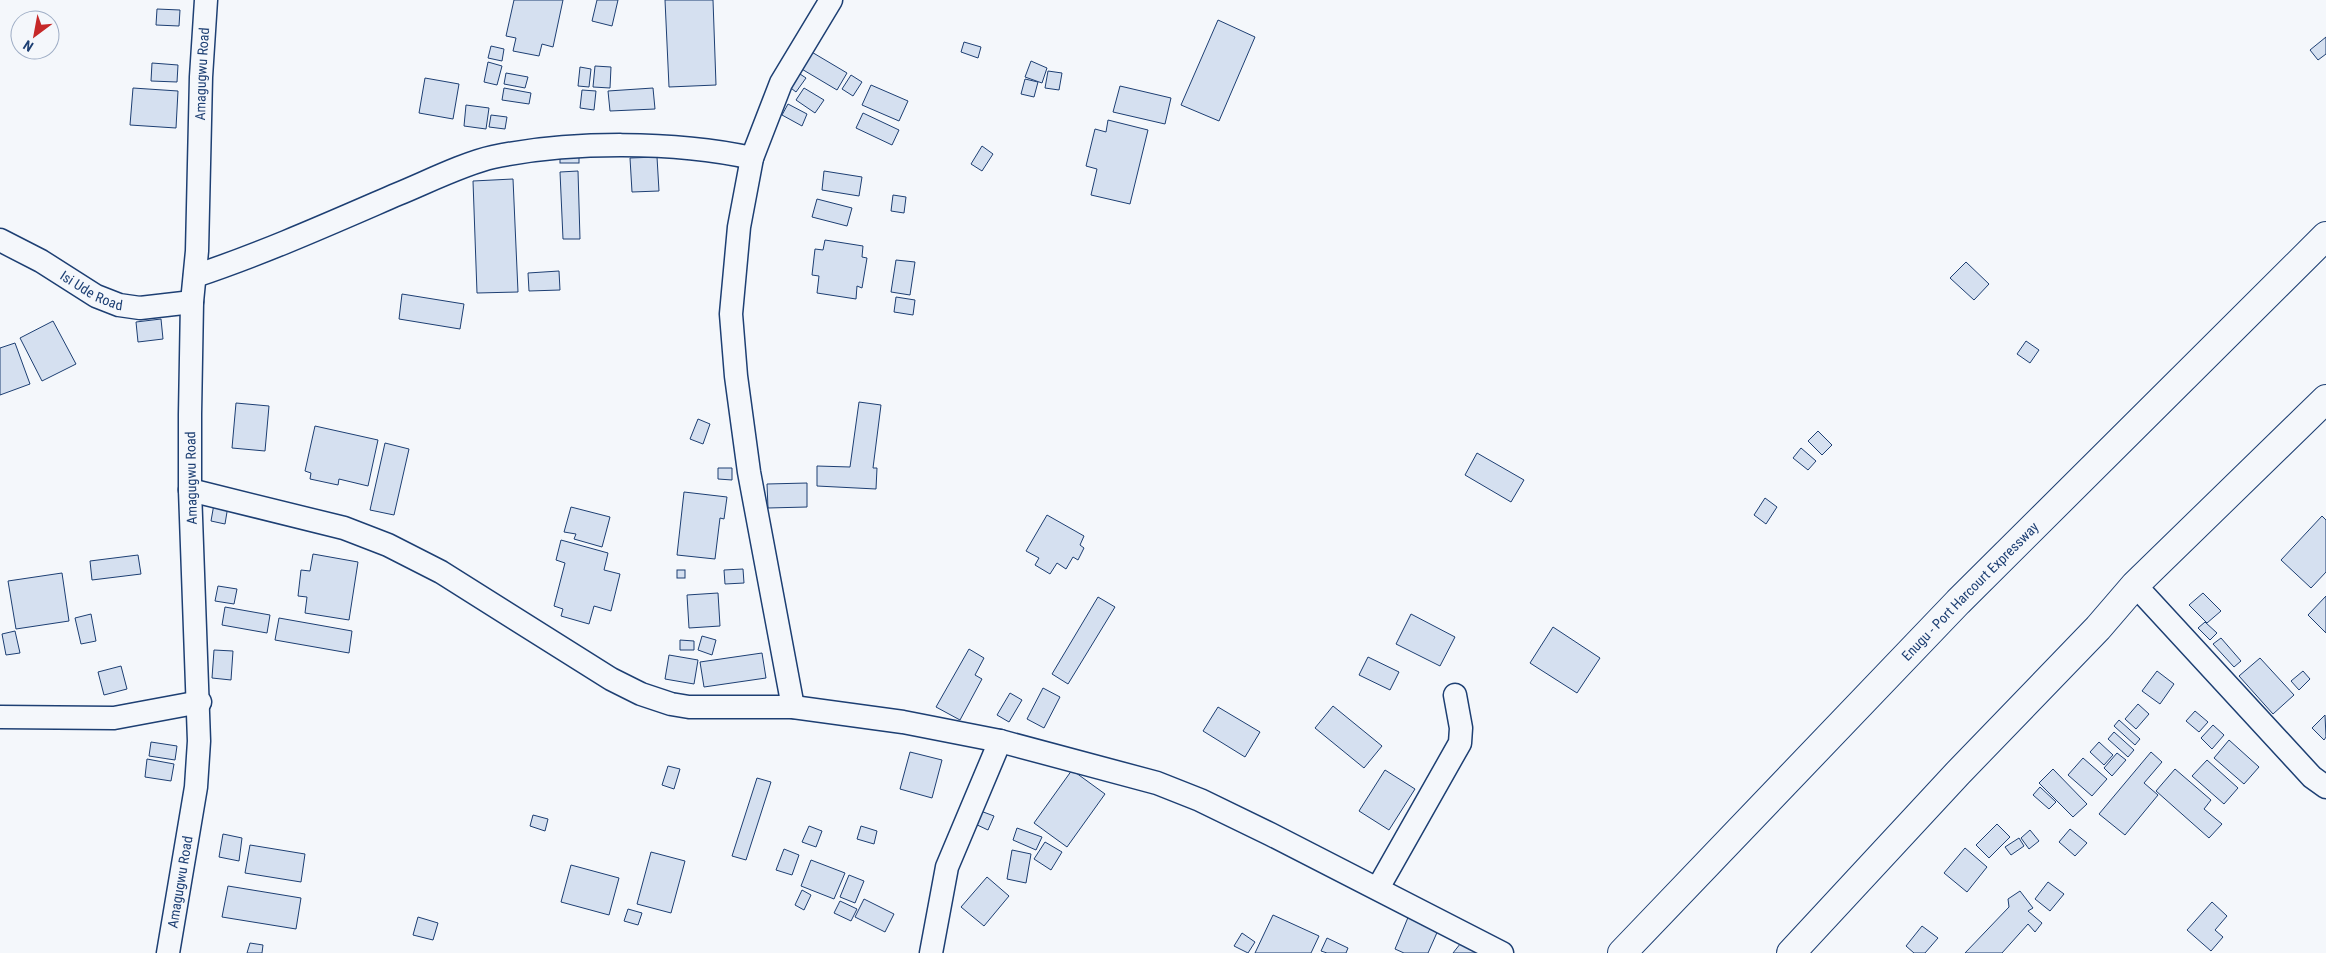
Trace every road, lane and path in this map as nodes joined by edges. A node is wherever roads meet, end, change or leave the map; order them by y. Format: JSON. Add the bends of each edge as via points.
{"nodes":[{"id":1,"x":206,"y":0,"type":"edge"},
{"id":2,"x":831,"y":0,"type":"edge"},
{"id":3,"x":752,"y":158,"type":"junction"},
{"id":4,"x":2326,"y":236,"type":"edge"},
{"id":5,"x":0,"y":240,"type":"edge"},
{"id":6,"x":195,"y":276,"type":"junction"},
{"id":7,"x":192,"y":302,"type":"junction"},
{"id":8,"x":2326,"y":399,"type":"edge"},
{"id":9,"x":190,"y":490,"type":"junction"},
{"id":10,"x":2135,"y":585,"type":"junction"},
{"id":11,"x":1455,"y":695,"type":"dead end"},
{"id":12,"x":200,"y":702,"type":"junction"},
{"id":13,"x":793,"y":707,"type":"junction"},
{"id":14,"x":0,"y":717,"type":"edge"},
{"id":15,"x":1000,"y":741,"type":"junction"},
{"id":16,"x":2326,"y":787,"type":"edge"},
{"id":17,"x":1378,"y":888,"type":"junction"},
{"id":18,"x":168,"y":953,"type":"edge"},
{"id":19,"x":931,"y":953,"type":"edge"},
{"id":20,"x":1502,"y":953,"type":"edge"},
{"id":21,"x":1622,"y":953,"type":"edge"},
{"id":22,"x":1791,"y":953,"type":"edge"}],
"edges":[{"from":1,"to":6,"type":"street","name":"Amagugwu Road"},
{"from":2,"to":3,"type":"street","via":[[781,83]]},
{"from":3,"to":6,"type":"street","via":[[670,146],[566,148],[492,157],[237,262]]},
{"from":3,"to":13,"type":"street","via":[[734,275],[731,314],[734,358],[749,472]]},
{"from":4,"to":21,"type":"highway","name":"Enugu - Port Harcourt Expressway","via":[[1958,602]]},
{"from":5,"to":7,"type":"street","name":"Isi Ude Road","via":[[41,261],[96,296],[119,305],[140,308]]},
{"from":6,"to":7,"type":"street","name":"Amagugwu Road"},
{"from":7,"to":9,"type":"street","name":"Amagugwu Road"},
{"from":8,"to":10,"type":"highway"},
{"from":9,"to":12,"type":"street","name":"Amagugwu Road"},
{"from":9,"to":13,"type":"street","via":[[344,528],[388,545],[441,572],[611,679],[642,694],[689,707]]},
{"from":10,"to":16,"type":"street","via":[[2312,777]]},
{"from":10,"to":22,"type":"highway"},
{"from":11,"to":17,"type":"street","via":[[1461,728],[1460,743]]},
{"from":12,"to":14,"type":"street","via":[[114,718]]},
{"from":12,"to":18,"type":"street","name":"Amagugwu Road","via":[[196,787]]},
{"from":13,"to":15,"type":"street","via":[[903,722]]},
{"from":15,"to":17,"type":"street","via":[[1119,772],[1200,800]]},
{"from":15,"to":19,"type":"street","via":[[947,867]]},
{"from":17,"to":20,"type":"street"}]}
